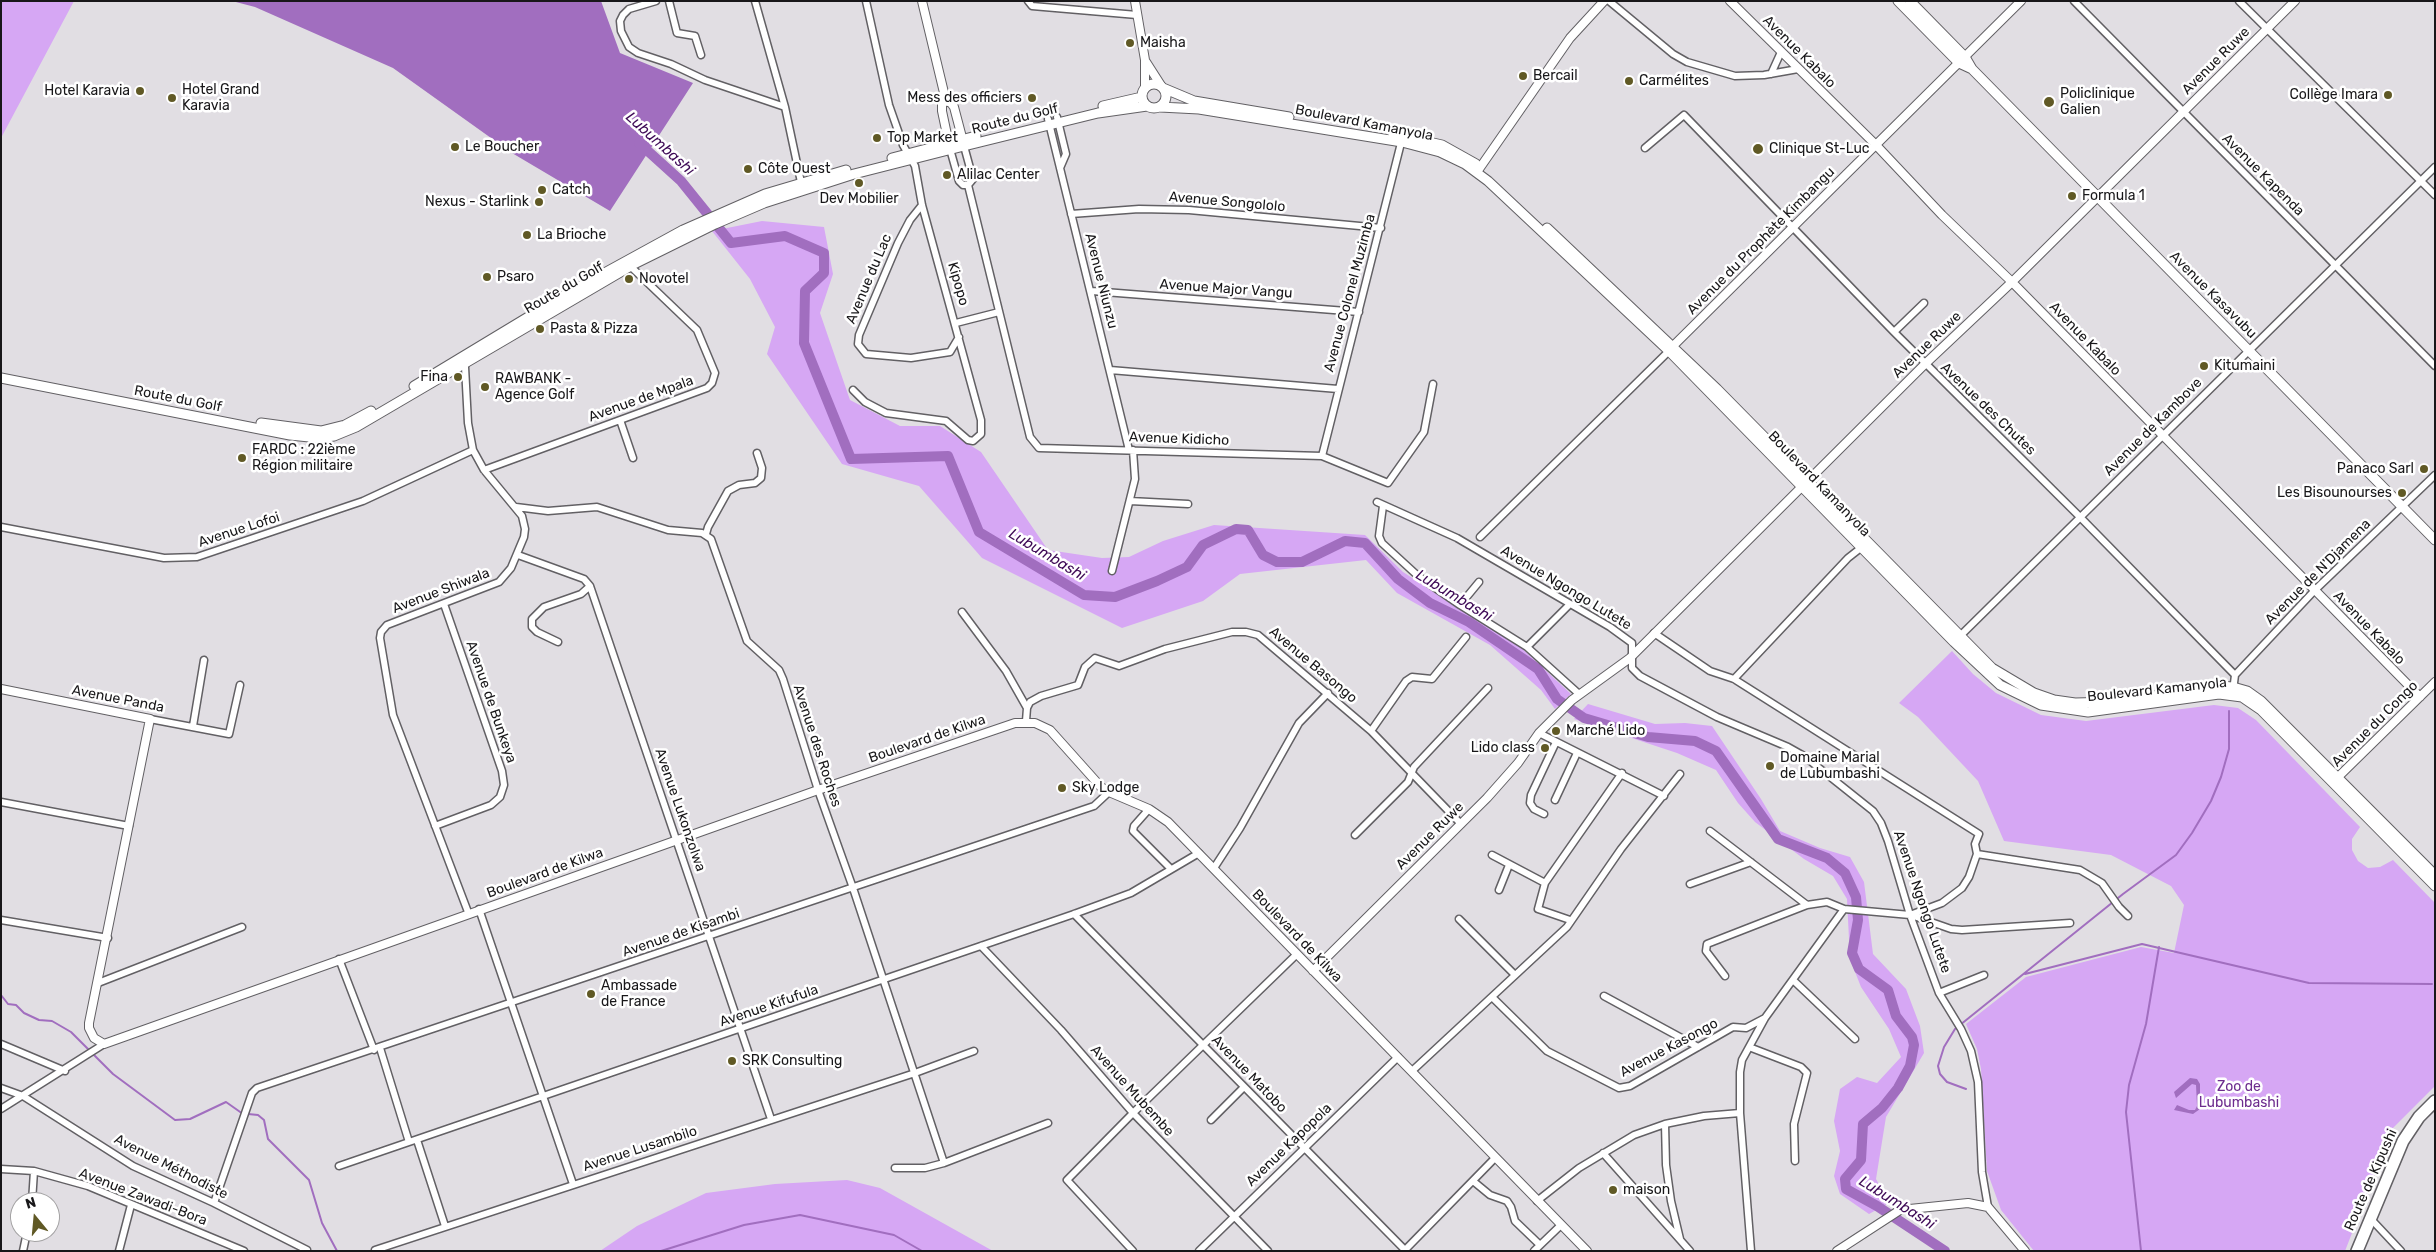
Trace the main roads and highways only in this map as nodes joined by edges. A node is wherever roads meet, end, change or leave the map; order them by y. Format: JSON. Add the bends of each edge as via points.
{"nodes":[{"id":1,"x":1898,"y":1,"type":"edge"},
{"id":2,"x":1910,"y":1,"type":"edge"},
{"id":3,"x":1962,"y":60,"type":"junction"},
{"id":4,"x":1162,"y":88,"type":"junction"},
{"id":5,"x":1143,"y":92,"type":"junction"},
{"id":6,"x":1147,"y":106,"type":"junction"},
{"id":7,"x":1160,"y":107,"type":"junction"},
{"id":8,"x":1273,"y":117,"type":"junction"},
{"id":9,"x":1053,"y":121,"type":"junction"},
{"id":10,"x":463,"y":360,"type":"junction"},
{"id":11,"x":1,"y":372,"type":"edge"},
{"id":12,"x":1,"y":378,"type":"edge"},
{"id":13,"x":1805,"y":484,"type":"junction"},
{"id":14,"x":2435,"y":540,"type":"edge"},
{"id":15,"x":1956,"y":640,"type":"junction"},
{"id":16,"x":2336,"y":780,"type":"junction"},
{"id":17,"x":2435,"y":875,"type":"edge"},
{"id":18,"x":2435,"y":886,"type":"edge"},
{"id":19,"x":2435,"y":1101,"type":"edge"},
{"id":20,"x":2357,"y":1251,"type":"edge"}],
"edges":[{"from":1,"to":3,"type":"main road","name":"Avenue Kasavubu"},
{"from":2,"to":3,"type":"main road","name":"Avenue Kasavubu"},
{"from":3,"to":14,"type":"main road","name":"Avenue Kasavubu"},
{"from":4,"to":5,"type":"main road","via":[[1154,84]]},
{"from":4,"to":7,"type":"main road","via":[[1166,97]]},
{"from":4,"to":8,"type":"main road","name":"Boulevard Kamanyola","via":[[1190,100]]},
{"from":5,"to":6,"type":"main road"},
{"from":5,"to":9,"type":"main road"},
{"from":6,"to":7,"type":"main road"},
{"from":6,"to":9,"type":"main road","name":"Route du Golf"},
{"from":7,"to":8,"type":"main road","name":"Boulevard Kamanyola"},
{"from":8,"to":13,"type":"main road","name":"Boulevard Kamanyola","via":[[1402,139],[1478,169],[1671,349]]},
{"from":9,"to":10,"type":"main road","name":"Route du Golf","via":[[802,185],[709,222],[628,263]]},
{"from":10,"to":11,"type":"main road","via":[[353,422],[321,432],[291,429]]},
{"from":10,"to":12,"type":"main road","name":"Route du Golf","via":[[352,429],[319,438],[290,436]]},
{"from":13,"to":15,"type":"main road","name":"Boulevard Kamanyola"},
{"from":13,"to":15,"type":"main road","name":"Boulevard Kamanyola","via":[[1862,547]]},
{"from":15,"to":16,"type":"main road","name":"Boulevard Kamanyola","via":[[2000,685],[2053,708],[2088,712],[2233,691],[2260,710]]},
{"from":16,"to":17,"type":"main road","name":"Boulevard Kamanyola"},
{"from":16,"to":18,"type":"main road","name":"Boulevard Kamanyola"},
{"from":19,"to":20,"type":"highway","name":"Route de Kipushi","via":[[2403,1141]]}]}
